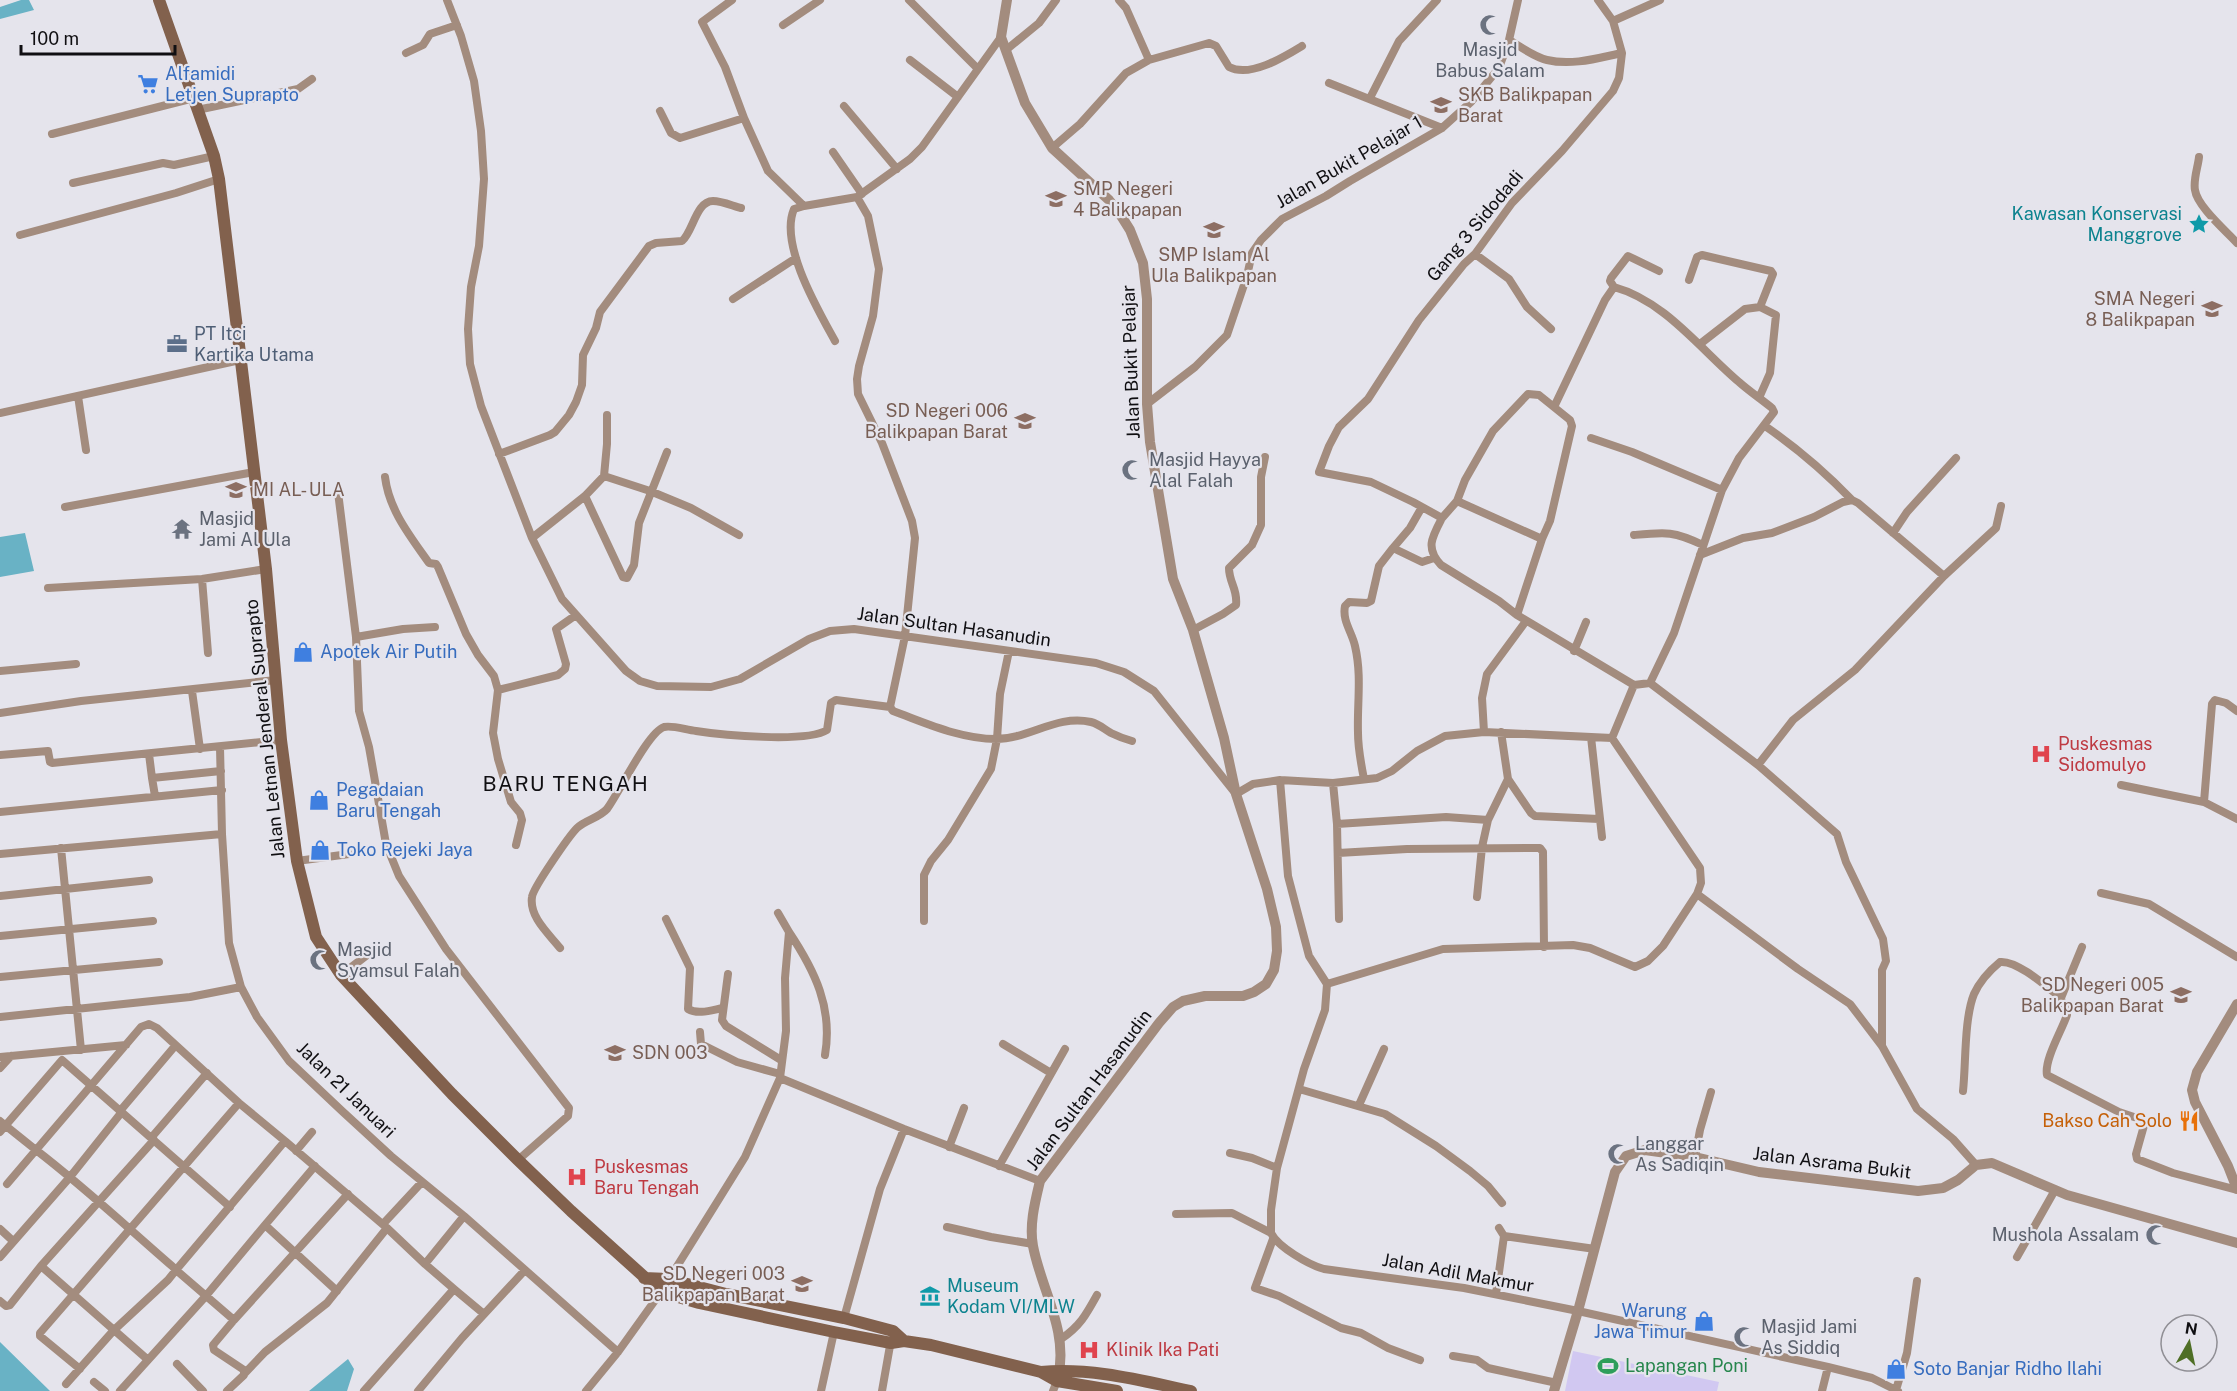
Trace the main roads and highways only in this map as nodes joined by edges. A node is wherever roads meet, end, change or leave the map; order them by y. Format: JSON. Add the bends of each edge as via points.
{"nodes":[{"id":1,"x":159,"y":0,"type":"edge"},
{"id":2,"x":644,"y":1278,"type":"junction"},
{"id":3,"x":892,"y":1337,"type":"junction"},
{"id":4,"x":1056,"y":1381,"type":"edge"},
{"id":5,"x":1110,"y":1390,"type":"edge"},
{"id":6,"x":1191,"y":1391,"type":"edge"}],
"edges":[{"from":1,"to":2,"type":"main road","name":"Jalan Letnan Jenderal Suprapto","via":[[219,178],[266,568],[281,740],[297,861],[316,937],[341,975],[452,1094]]},
{"from":2,"to":3,"type":"main road","via":[[668,1279],[844,1318]]},
{"from":2,"to":3,"type":"main road","name":"Jalan Letnan Jenderal Suprapto","via":[[661,1292],[699,1303],[834,1332]]},
{"from":3,"to":4,"type":"main road","via":[[1041,1372]]},
{"from":4,"to":5,"type":"main road"},
{"from":4,"to":6,"type":"main road","via":[[1127,1377]]}]}
